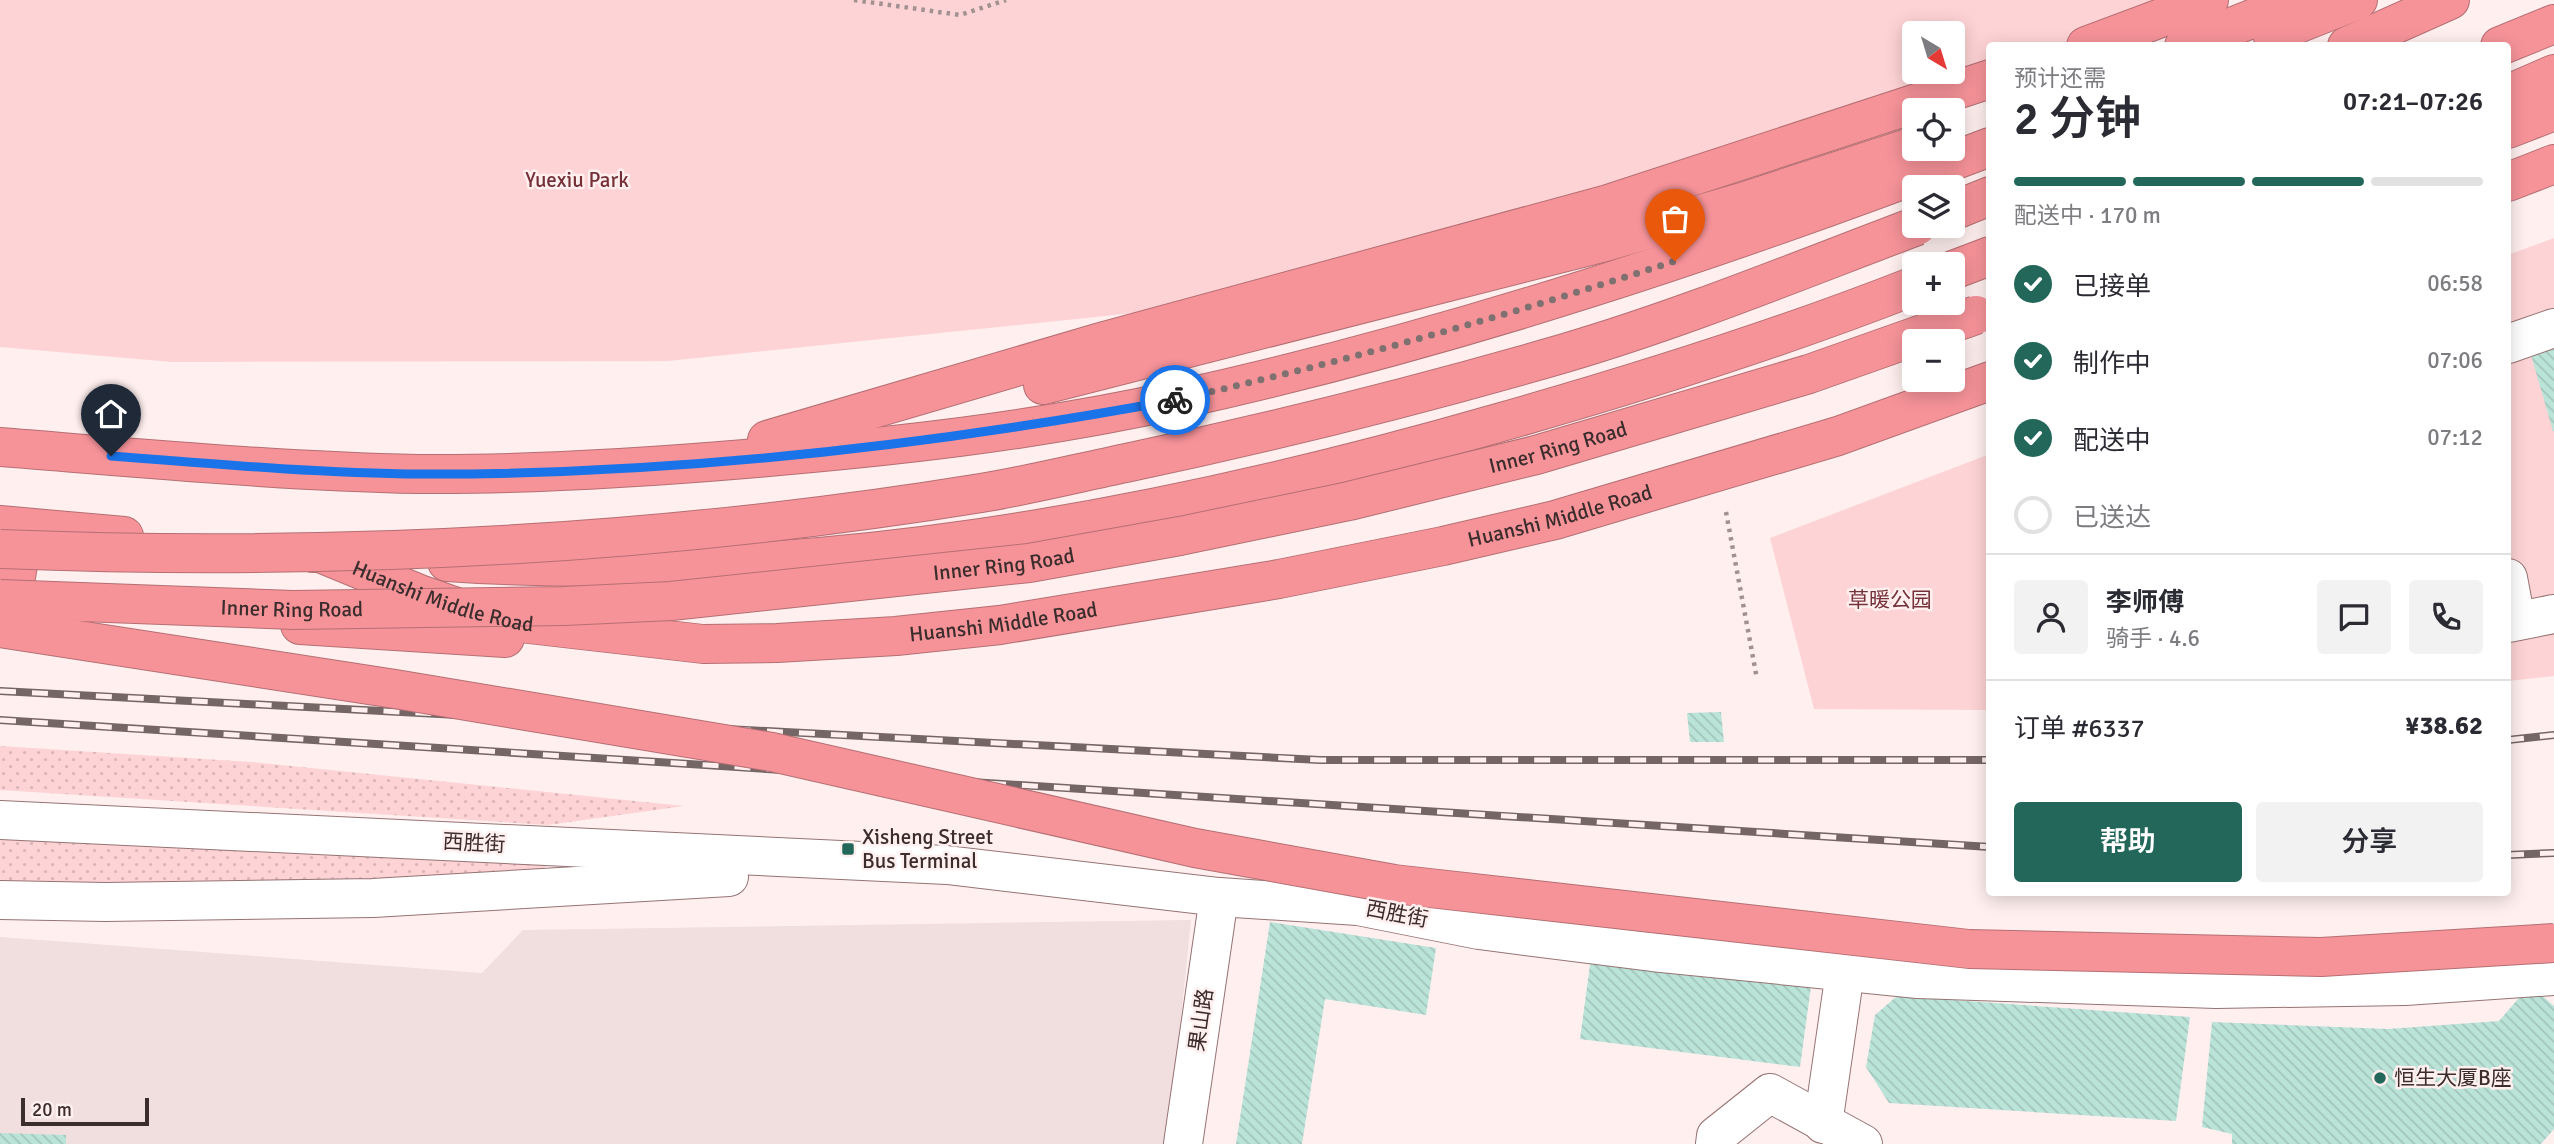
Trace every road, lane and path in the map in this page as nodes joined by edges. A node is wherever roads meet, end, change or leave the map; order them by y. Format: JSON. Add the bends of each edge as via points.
{"nodes":[{"id":1,"x":854,"y":0,"type":"edge"},
{"id":2,"x":1006,"y":0,"type":"edge"},
{"id":3,"x":2209,"y":0,"type":"edge"},
{"id":4,"x":2299,"y":0,"type":"edge"},
{"id":5,"x":2358,"y":0,"type":"edge"},
{"id":6,"x":2450,"y":0,"type":"edge"},
{"id":7,"x":2554,"y":24,"type":"edge"},
{"id":8,"x":2097,"y":42,"type":"edge"},
{"id":9,"x":2194,"y":42,"type":"edge"},
{"id":10,"x":2255,"y":42,"type":"edge"},
{"id":11,"x":2356,"y":42,"type":"edge"},
{"id":12,"x":2510,"y":42,"type":"edge"},
{"id":13,"x":2554,"y":74,"type":"edge"},
{"id":14,"x":1986,"y":80,"type":"edge"},
{"id":15,"x":2511,"y":93,"type":"edge"},
{"id":16,"x":2554,"y":111,"type":"edge"},
{"id":17,"x":1986,"y":120,"type":"edge"},
{"id":18,"x":1965,"y":128,"type":"edge"},
{"id":19,"x":2511,"y":128,"type":"edge"},
{"id":20,"x":1986,"y":148,"type":"edge"},
{"id":21,"x":1902,"y":150,"type":"edge"},
{"id":22,"x":2554,"y":164,"type":"edge"},
{"id":23,"x":2511,"y":181,"type":"edge"},
{"id":24,"x":1986,"y":198,"type":"edge"},
{"id":25,"x":1965,"y":206,"type":"edge"},
{"id":26,"x":1902,"y":232,"type":"edge"},
{"id":27,"x":1986,"y":258,"type":"edge"},
{"id":28,"x":1965,"y":265,"type":"edge"},
{"id":29,"x":1902,"y":289,"type":"edge"},
{"id":30,"x":1985,"y":312,"type":"edge"},
{"id":31,"x":2554,"y":328,"type":"edge"},
{"id":32,"x":2511,"y":343,"type":"edge"},
{"id":33,"x":1986,"y":382,"type":"edge"},
{"id":34,"x":0,"y":447,"type":"edge"},
{"id":35,"x":660,"y":466,"type":"junction"},
{"id":36,"x":1718,"y":473,"type":"junction"},
{"id":37,"x":8,"y":534,"type":"edge"},
{"id":38,"x":320,"y":553,"type":"junction"},
{"id":39,"x":5,"y":592,"type":"edge"},
{"id":40,"x":2554,"y":614,"type":"edge"},
{"id":41,"x":2512,"y":622,"type":"edge"},
{"id":42,"x":0,"y":628,"type":"edge"},
{"id":43,"x":703,"y":644,"type":"junction"},
{"id":44,"x":1757,"y":679,"type":"dead end"},
{"id":45,"x":0,"y":820,"type":"edge"},
{"id":46,"x":947,"y":865,"type":"junction"},
{"id":47,"x":1219,"y":897,"type":"junction"},
{"id":48,"x":0,"y":900,"type":"edge"},
{"id":49,"x":2554,"y":943,"type":"edge"},
{"id":50,"x":1844,"y":972,"type":"junction"},
{"id":51,"x":2554,"y":976,"type":"edge"},
{"id":52,"x":1823,"y":1124,"type":"junction"},
{"id":53,"x":1183,"y":1144,"type":"edge"},
{"id":54,"x":1715,"y":1144,"type":"edge"},
{"id":55,"x":1863,"y":1144,"type":"edge"}],
"edges":[{"from":1,"to":2,"type":"path","via":[[960,15]]},
{"from":3,"to":8,"type":"highway"},
{"from":4,"to":9,"type":"highway"},
{"from":5,"to":10,"type":"highway"},
{"from":6,"to":11,"type":"highway"},
{"from":7,"to":12,"type":"highway"},
{"from":13,"to":15,"type":"highway"},
{"from":14,"to":35,"type":"highway","via":[[1608,204],[1101,342],[759,443]]},
{"from":16,"to":19,"type":"highway"},
{"from":17,"to":18,"type":"highway"},
{"from":20,"to":35,"type":"highway","via":[[1656,267],[1321,366],[1176,400],[1020,428],[844,451]]},
{"from":21,"to":35,"type":"highway","via":[[1642,231],[835,438]]},
{"from":22,"to":23,"type":"highway"},
{"from":24,"to":25,"type":"highway"},
{"from":26,"to":37,"type":"highway","bridge":true,"via":[[1729,298],[1569,352],[1302,425],[987,492],[739,527],[537,545],[128,554]]},
{"from":27,"to":28,"type":"highway"},
{"from":29,"to":38,"type":"highway","via":[[1742,348],[1382,456],[1217,496],[992,538],[768,562],[629,568]]},
{"from":30,"to":39,"type":"highway","name":"Inner Ring Road","bridge":true,"via":[[1809,374],[1536,455],[1336,504],[1029,563],[671,601],[564,606],[293,610]]},
{"from":31,"to":32,"type":"street"},
{"from":33,"to":36,"type":"highway","name":"Huanshi Middle Road"},
{"from":34,"to":35,"type":"highway","via":[[249,467],[422,474]]},
{"from":36,"to":43,"type":"highway","name":"Huanshi Middle Road","via":[[1555,520],[1443,546],[1140,604],[896,636]]},
{"from":36,"to":44,"type":"path"},
{"from":37,"to":38,"type":"highway","name":"Huanshi Middle Road"},
{"from":37,"to":39,"type":"highway"},
{"from":38,"to":43,"type":"highway","name":"Huanshi Middle Road","via":[[422,595],[520,623]]},
{"from":39,"to":43,"type":"highway","via":[[330,627],[613,644]]},
{"from":40,"to":41,"type":"street"},
{"from":42,"to":49,"type":"highway","bridge":true,"via":[[772,752],[1195,848],[1394,884],[1969,949],[2321,957]]},
{"from":45,"to":46,"type":"street","name":"西胜街"},
{"from":46,"to":47,"type":"street","name":"西胜街"},
{"from":46,"to":48,"type":"street","name":"西胜街","via":[[373,898]]},
{"from":47,"to":50,"type":"street","name":"西胜街","via":[[1358,906],[1479,930]]},
{"from":47,"to":53,"type":"street","name":"果山路"},
{"from":50,"to":51,"type":"street","name":"西胜街","via":[[2021,984],[2216,989],[2405,986]]},
{"from":50,"to":52,"type":"street"},
{"from":52,"to":54,"type":"street","via":[[1770,1093],[1716,1136]]},
{"from":52,"to":55,"type":"street"}]}
